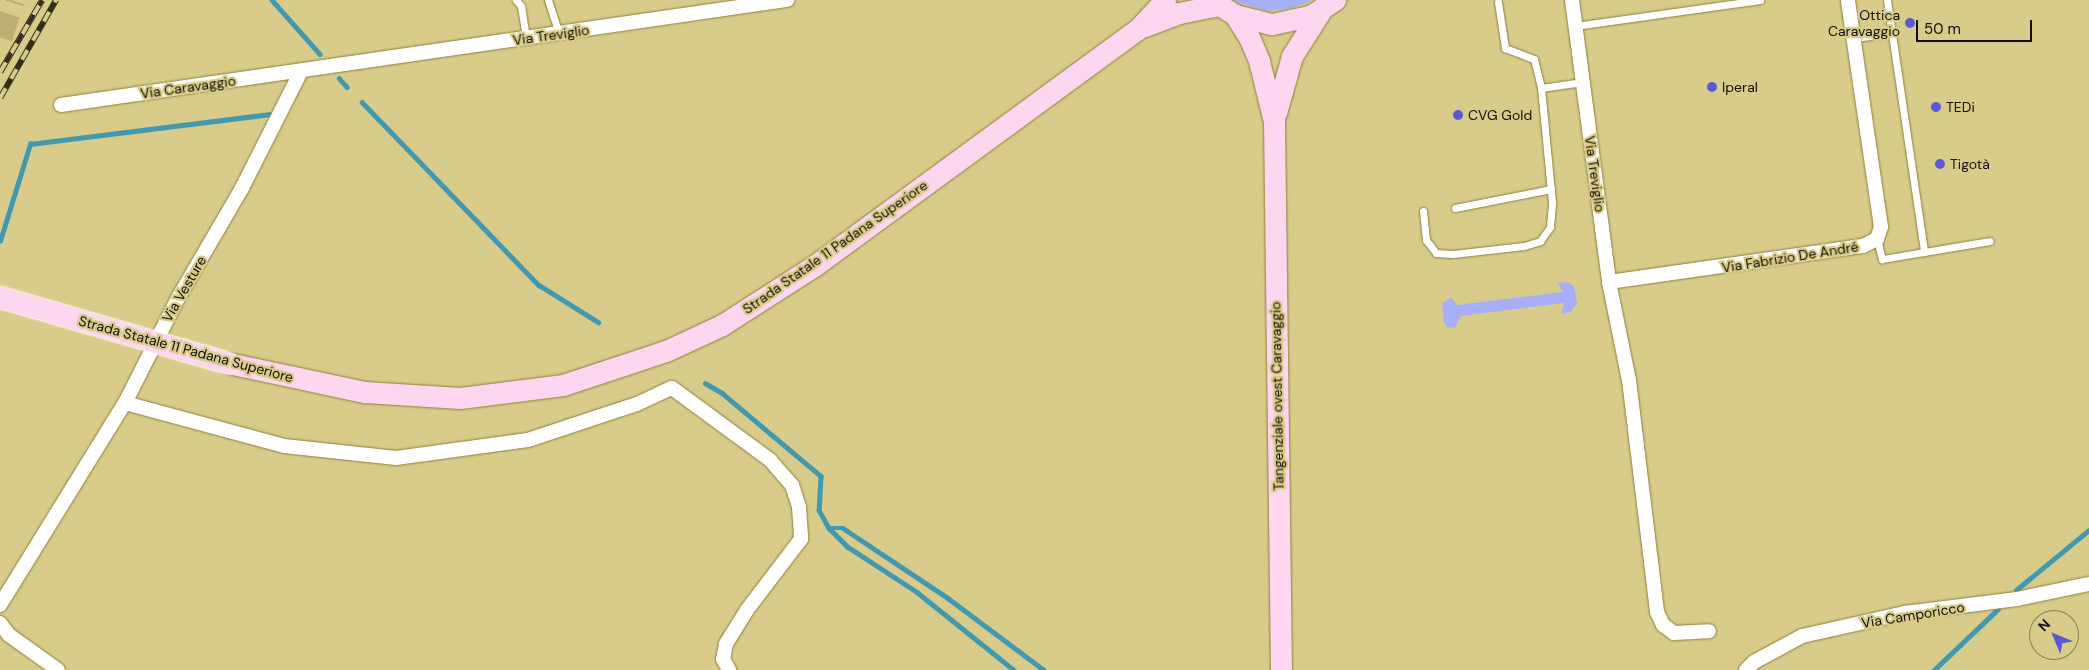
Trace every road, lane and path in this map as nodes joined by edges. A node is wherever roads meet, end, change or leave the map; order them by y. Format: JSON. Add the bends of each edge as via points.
{"nodes":[{"id":1,"x":516,"y":0,"type":"edge"},
{"id":2,"x":548,"y":0,"type":"edge"},
{"id":3,"x":787,"y":0,"type":"edge"},
{"id":4,"x":1164,"y":0,"type":"edge"},
{"id":5,"x":1572,"y":0,"type":"edge"},
{"id":6,"x":1760,"y":0,"type":"edge"},
{"id":7,"x":1848,"y":0,"type":"edge"},
{"id":8,"x":1887,"y":0,"type":"edge"},
{"id":9,"x":1498,"y":2,"type":"dead end"},
{"id":10,"x":1328,"y":5,"type":"edge"},
{"id":11,"x":1222,"y":7,"type":"edge"},
{"id":12,"x":1575,"y":26,"type":"junction"},
{"id":13,"x":1138,"y":29,"type":"junction"},
{"id":14,"x":1893,"y":33,"type":"junction"},
{"id":15,"x":559,"y":34,"type":"junction"},
{"id":16,"x":526,"y":38,"type":"junction"},
{"id":17,"x":1854,"y":38,"type":"junction"},
{"id":18,"x":315,"y":69,"type":"joint"},
{"id":19,"x":301,"y":71,"type":"junction"},
{"id":20,"x":1583,"y":82,"type":"junction"},
{"id":21,"x":1541,"y":88,"type":"junction"},
{"id":22,"x":61,"y":105,"type":"dead end"},
{"id":23,"x":1274,"y":121,"type":"junction"},
{"id":24,"x":1551,"y":189,"type":"junction"},
{"id":25,"x":1455,"y":208,"type":"dead end"},
{"id":26,"x":1423,"y":211,"type":"dead end"},
{"id":27,"x":1878,"y":239,"type":"junction"},
{"id":28,"x":1990,"y":241,"type":"dead end"},
{"id":29,"x":1924,"y":252,"type":"junction"},
{"id":30,"x":1609,"y":282,"type":"junction"},
{"id":31,"x":0,"y":297,"type":"edge"},
{"id":32,"x":125,"y":403,"type":"junction"},
{"id":33,"x":2089,"y":584,"type":"edge"},
{"id":34,"x":0,"y":605,"type":"edge"},
{"id":35,"x":0,"y":623,"type":"edge"},
{"id":36,"x":1709,"y":631,"type":"dead end"},
{"id":37,"x":58,"y":670,"type":"edge"},
{"id":38,"x":729,"y":670,"type":"edge"},
{"id":39,"x":1281,"y":670,"type":"edge"},
{"id":40,"x":1746,"y":670,"type":"edge"}],
"edges":[{"from":1,"to":16,"type":"lane","via":[[524,18]]},
{"from":2,"to":15,"type":"lane"},
{"from":3,"to":15,"type":"street","name":"Via Treviglio"},
{"from":4,"to":13,"type":"main road","name":"Strada Statale 11 Padana Superiore"},
{"from":5,"to":12,"type":"street","name":"Via Treviglio"},
{"from":6,"to":12,"type":"lane"},
{"from":7,"to":17,"type":"street","name":"Via Fabrizio De André"},
{"from":8,"to":14,"type":"lane"},
{"from":9,"to":21,"type":"lane","via":[[1505,48],[1534,58]]},
{"from":10,"to":11,"type":"main road","via":[[1285,23],[1260,22]]},
{"from":10,"to":23,"type":"main road","name":"Tangenziale ovest Caravaggio","via":[[1292,56]]},
{"from":11,"to":13,"type":"main road","name":"Strada Statale 11 Padana Superiore","via":[[1179,13]]},
{"from":11,"to":23,"type":"main road","name":"Tangenziale ovest Caravaggio","via":[[1250,37]]},
{"from":12,"to":20,"type":"street","name":"Via Treviglio"},
{"from":13,"to":31,"type":"main road","name":"Strada Statale 11 Padana Superiore","bridge":true,"via":[[814,266],[722,325],[666,351],[563,385],[460,398],[365,392],[228,363]]},
{"from":14,"to":17,"type":"lane"},
{"from":14,"to":29,"type":"lane"},
{"from":15,"to":16,"type":"street","name":"Via Treviglio"},
{"from":16,"to":18,"type":"street","name":"Via Treviglio"},
{"from":17,"to":27,"type":"street","name":"Via Fabrizio De André","via":[[1881,227]]},
{"from":18,"to":19,"type":"street","name":"Via Caravaggio"},
{"from":19,"to":22,"type":"street","name":"Via Caravaggio"},
{"from":19,"to":32,"type":"street","name":"Via Vesture","via":[[242,188],[178,298]]},
{"from":20,"to":21,"type":"lane"},
{"from":20,"to":30,"type":"street","name":"Via Treviglio"},
{"from":21,"to":24,"type":"lane"},
{"from":23,"to":39,"type":"main road","name":"Tangenziale ovest Caravaggio"},
{"from":24,"to":25,"type":"lane"},
{"from":24,"to":26,"type":"lane","via":[[1550,227],[1540,241],[1524,246],[1453,254],[1436,252],[1426,240]]},
{"from":27,"to":29,"type":"lane","via":[[1882,259]]},
{"from":27,"to":30,"type":"street","name":"Via Fabrizio De André","via":[[1863,246]]},
{"from":28,"to":29,"type":"lane"},
{"from":30,"to":36,"type":"street","name":"Via Treviglio","via":[[1628,380],[1657,612],[1663,625],[1674,633]]},
{"from":32,"to":34,"type":"street","name":"Via Vesture"},
{"from":32,"to":38,"type":"street","via":[[284,446],[396,458],[528,440],[636,404],[672,388],[770,460],[792,485],[799,507],[800,540],[747,610],[726,644],[723,659]]},
{"from":33,"to":40,"type":"street","name":"Via Camporicco","via":[[2017,599],[1905,613],[1802,636],[1754,662]]},
{"from":35,"to":37,"type":"street","via":[[9,635]]}]}
